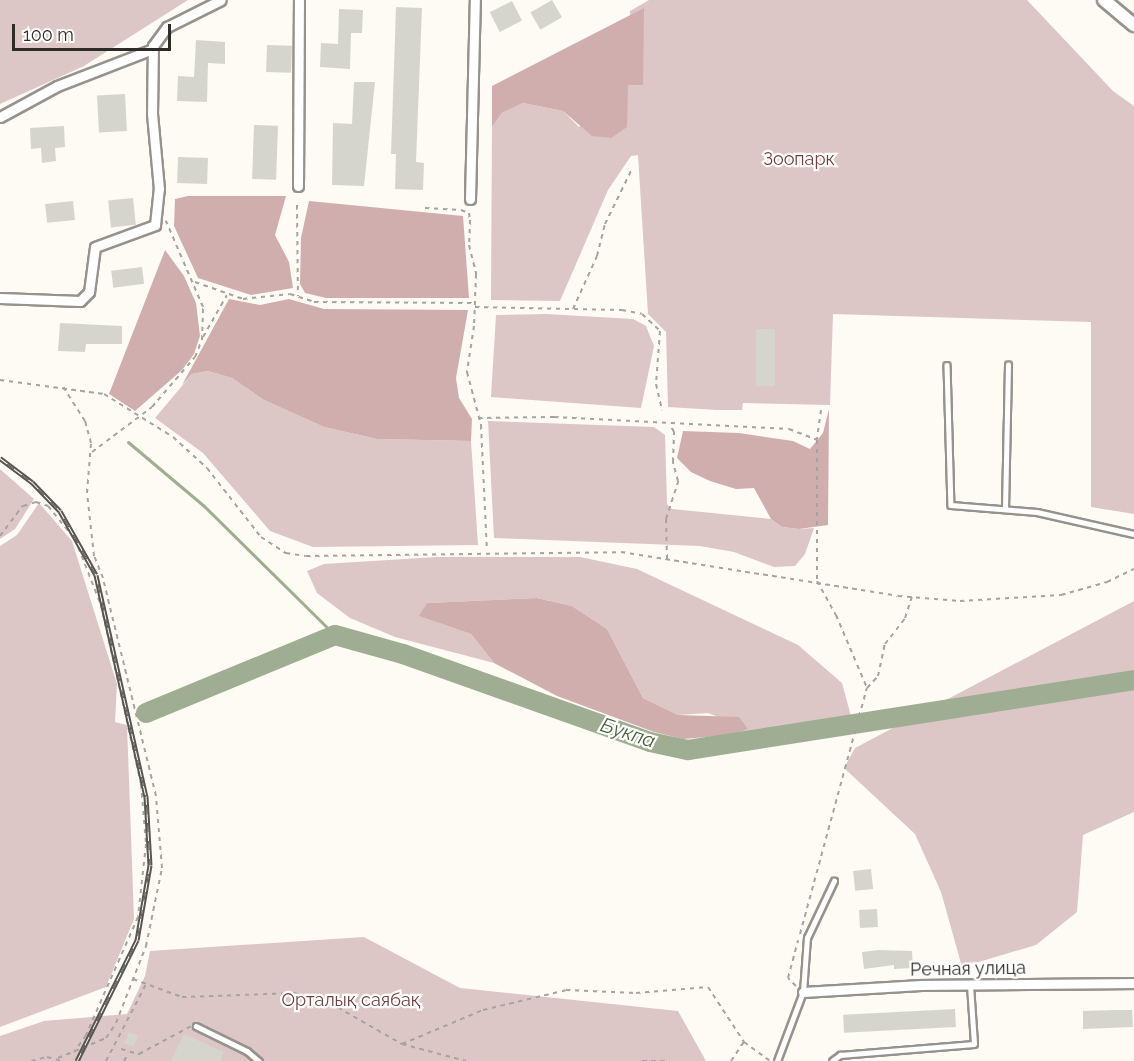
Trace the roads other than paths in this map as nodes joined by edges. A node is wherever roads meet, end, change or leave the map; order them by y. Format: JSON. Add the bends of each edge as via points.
{"nodes":[{"id":1,"x":221,"y":0,"type":"edge"},
{"id":2,"x":299,"y":0,"type":"edge"},
{"id":3,"x":475,"y":0,"type":"edge"},
{"id":4,"x":1104,"y":0,"type":"edge"},
{"id":5,"x":1134,"y":25,"type":"edge"},
{"id":6,"x":153,"y":49,"type":"junction"},
{"id":7,"x":0,"y":117,"type":"edge"},
{"id":8,"x":297,"y":186,"type":"dead end"},
{"id":9,"x":471,"y":199,"type":"dead end"},
{"id":10,"x":0,"y":298,"type":"edge"},
{"id":11,"x":1008,"y":364,"type":"dead end"},
{"id":12,"x":947,"y":365,"type":"dead end"},
{"id":13,"x":1005,"y":509,"type":"junction"},
{"id":14,"x":1134,"y":534,"type":"edge"},
{"id":15,"x":834,"y":881,"type":"dead end"},
{"id":16,"x":1134,"y":983,"type":"edge"},
{"id":17,"x":970,"y":985,"type":"junction"},
{"id":18,"x":803,"y":992,"type":"junction"},
{"id":19,"x":196,"y":1026,"type":"road end"},
{"id":20,"x":259,"y":1061,"type":"edge"},
{"id":21,"x":777,"y":1061,"type":"edge"},
{"id":22,"x":832,"y":1061,"type":"edge"}],
"edges":[{"from":1,"to":6,"type":"street","via":[[167,27]]},
{"from":2,"to":8,"type":"street"},
{"from":3,"to":9,"type":"street"},
{"from":4,"to":5,"type":"main road"},
{"from":6,"to":7,"type":"street","via":[[57,86]]},
{"from":6,"to":10,"type":"street","via":[[159,202],[155,225],[95,247],[86,298],[80,301]]},
{"from":11,"to":13,"type":"lane"},
{"from":12,"to":13,"type":"lane","via":[[949,503],[953,507]]},
{"from":13,"to":14,"type":"lane","via":[[1037,512]]},
{"from":15,"to":18,"type":"lane","via":[[807,938]]},
{"from":16,"to":17,"type":"street","name":"Речная улица"},
{"from":17,"to":18,"type":"street","name":"Речная улица"},
{"from":17,"to":22,"type":"lane","via":[[974,1044],[840,1055]]},
{"from":18,"to":21,"type":"lane"},
{"from":19,"to":20,"type":"lane","via":[[240,1047]]}]}
